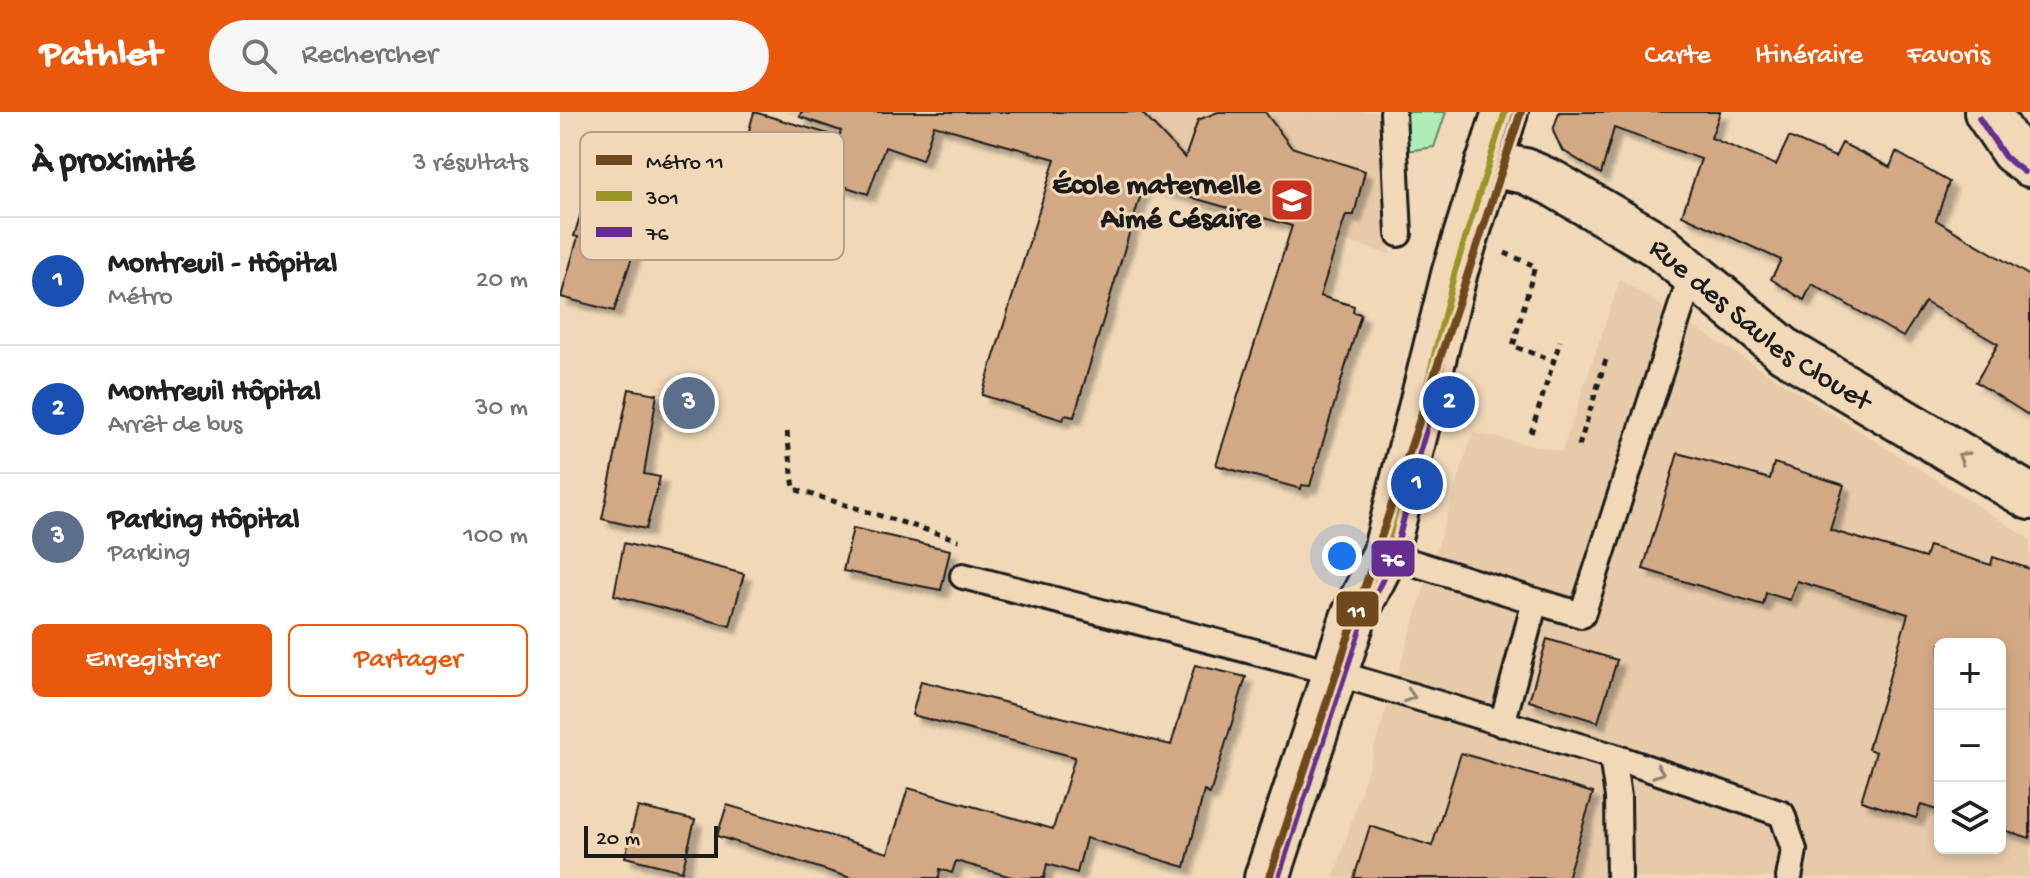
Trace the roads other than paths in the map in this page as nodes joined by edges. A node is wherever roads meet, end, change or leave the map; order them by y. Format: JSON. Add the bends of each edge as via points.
{"nodes":[{"id":1,"x":1393,"y":112,"type":"edge"},
{"id":2,"x":1505,"y":112,"type":"edge"},
{"id":3,"x":1987,"y":112,"type":"edge"},
{"id":4,"x":1488,"y":164,"type":"junction"},
{"id":5,"x":2030,"y":164,"type":"edge"},
{"id":6,"x":1399,"y":234,"type":"dead end"},
{"id":7,"x":1692,"y":273,"type":"junction"},
{"id":8,"x":2030,"y":497,"type":"edge"},
{"id":9,"x":1385,"y":554,"type":"junction"},
{"id":10,"x":963,"y":576,"type":"road end"},
{"id":11,"x":1535,"y":601,"type":"junction"},
{"id":12,"x":1336,"y":673,"type":"junction"},
{"id":13,"x":1502,"y":724,"type":"junction"},
{"id":14,"x":1612,"y":756,"type":"junction"},
{"id":15,"x":1267,"y":878,"type":"edge"},
{"id":16,"x":1619,"y":878,"type":"edge"},
{"id":17,"x":1789,"y":878,"type":"edge"}],
"edges":[{"from":1,"to":6,"type":"lane"},
{"from":2,"to":4,"type":"main road"},
{"from":3,"to":5,"type":"main road","via":[[2013,151]]},
{"from":4,"to":7,"type":"main road","name":"Rue des Saules Clouet","via":[[1552,183],[1658,245]]},
{"from":4,"to":9,"type":"main road","via":[[1455,271]]},
{"from":8,"to":7,"type":"main road","name":"Rue des Saules Clouet","one_way":true,"via":[[1785,351]]},
{"from":7,"to":11,"type":"lane","via":[[1582,615]]},
{"from":9,"to":11,"type":"lane"},
{"from":9,"to":12,"type":"main road","via":[[1353,618]]},
{"from":10,"to":12,"type":"lane"},
{"from":11,"to":13,"type":"lane"},
{"from":12,"to":13,"type":"lane","one_way":true},
{"from":12,"to":15,"type":"main road"},
{"from":13,"to":14,"type":"lane"},
{"from":14,"to":16,"type":"lane"},
{"from":14,"to":17,"type":"lane","one_way":true,"via":[[1782,814],[1794,850]]}]}
